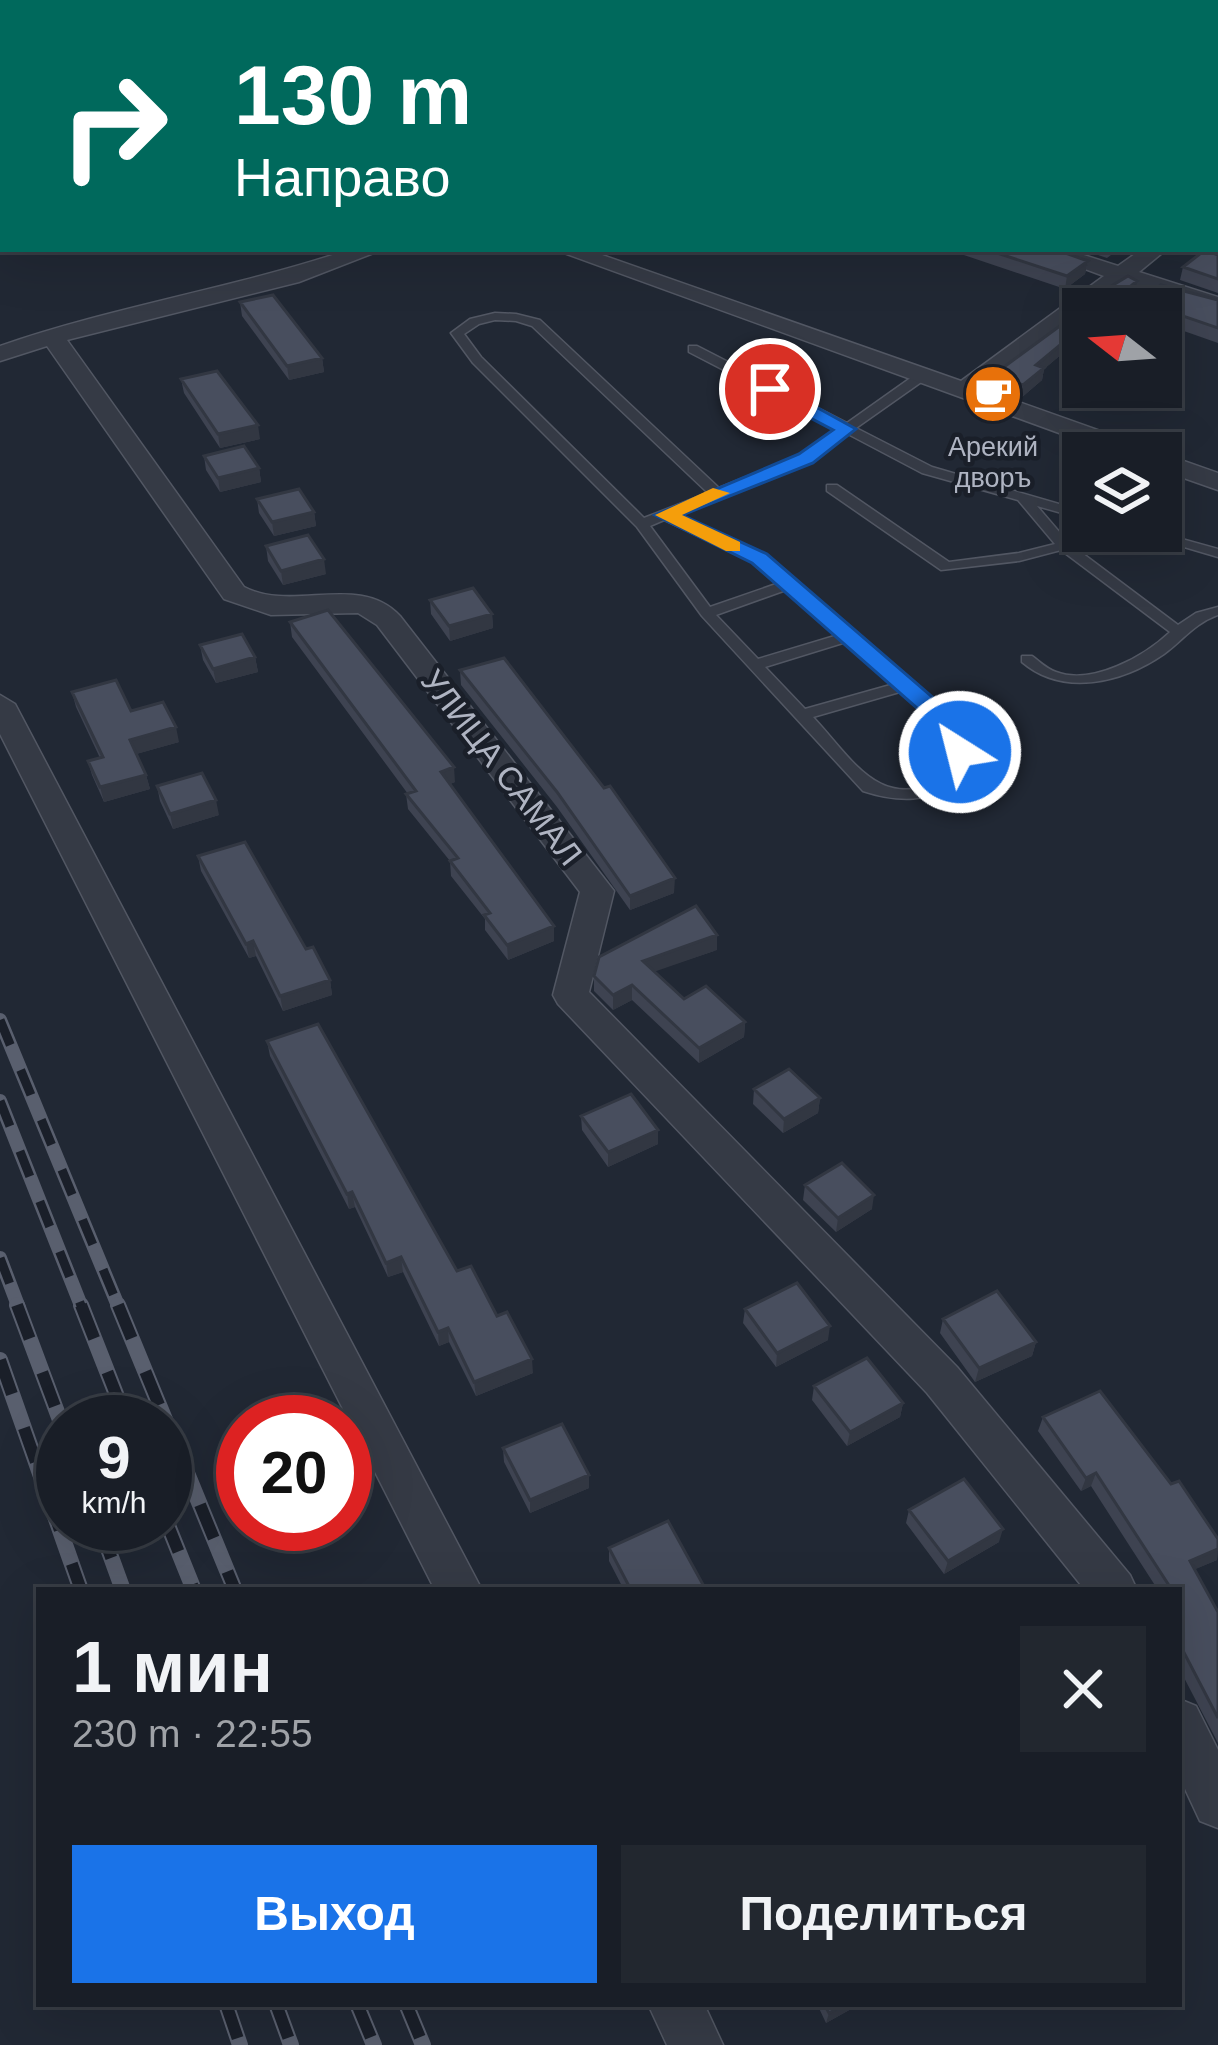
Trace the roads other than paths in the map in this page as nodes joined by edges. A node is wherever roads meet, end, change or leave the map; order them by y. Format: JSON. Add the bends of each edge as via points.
{"nodes":[{"id":1,"x":365,"y":252,"type":"edge"},
{"id":2,"x":573,"y":252,"type":"edge"},
{"id":3,"x":1052,"y":252,"type":"edge"},
{"id":4,"x":1152,"y":252,"type":"edge"},
{"id":5,"x":1123,"y":274,"type":"junction"},
{"id":6,"x":1218,"y":305,"type":"edge"},
{"id":7,"x":52,"y":336,"type":"junction"},
{"id":8,"x":693,"y":349,"type":"dead end"},
{"id":9,"x":0,"y":354,"type":"edge"},
{"id":10,"x":922,"y":375,"type":"junction"},
{"id":11,"x":965,"y":390,"type":"junction"},
{"id":12,"x":846,"y":429,"type":"junction"},
{"id":13,"x":1081,"y":432,"type":"edge"},
{"id":14,"x":1182,"y":469,"type":"edge"},
{"id":15,"x":1218,"y":482,"type":"edge"},
{"id":16,"x":832,"y":488,"type":"dead end"},
{"id":17,"x":717,"y":494,"type":"junction"},
{"id":18,"x":1020,"y":495,"type":"junction"},
{"id":19,"x":1062,"y":508,"type":"edge"},
{"id":20,"x":665,"y":515,"type":"junction"},
{"id":21,"x":642,"y":524,"type":"junction"},
{"id":22,"x":1182,"y":543,"type":"edge"},
{"id":23,"x":1062,"y":544,"type":"edge"},
{"id":24,"x":1062,"y":548,"type":"edge"},
{"id":25,"x":1072,"y":552,"type":"edge"},
{"id":26,"x":1218,"y":553,"type":"edge"},
{"id":27,"x":788,"y":584,"type":"junction"},
{"id":28,"x":1218,"y":611,"type":"edge"},
{"id":29,"x":707,"y":613,"type":"junction"},
{"id":30,"x":1177,"y":631,"type":"junction"},
{"id":31,"x":845,"y":637,"type":"junction"},
{"id":32,"x":1027,"y":659,"type":"dead end"},
{"id":33,"x":757,"y":665,"type":"junction"},
{"id":34,"x":904,"y":686,"type":"junction"},
{"id":35,"x":0,"y":704,"type":"edge"},
{"id":36,"x":803,"y":715,"type":"junction"},
{"id":37,"x":457,"y":1587,"type":"edge"},
{"id":38,"x":1112,"y":1587,"type":"edge"},
{"id":39,"x":1182,"y":1730,"type":"edge"},
{"id":40,"x":1218,"y":1803,"type":"edge"},
{"id":41,"x":677,"y":2007,"type":"edge"},
{"id":42,"x":696,"y":2045,"type":"edge"}],
"edges":[{"from":1,"to":7,"type":"street","via":[[291,278]]},
{"from":2,"to":10,"type":"street"},
{"from":3,"to":5,"type":"street"},
{"from":4,"to":5,"type":"street"},
{"from":5,"to":6,"type":"street"},
{"from":5,"to":11,"type":"street"},
{"from":7,"to":9,"type":"street"},
{"from":7,"to":38,"type":"street","name":"УЛИЦА САМАЛ","via":[[234,593],[252,606],[378,610],[399,633],[597,891],[571,995],[942,1380]]},
{"from":8,"to":12,"type":"lane"},
{"from":10,"to":11,"type":"street"},
{"from":10,"to":12,"type":"lane"},
{"from":11,"to":13,"type":"street"},
{"from":12,"to":17,"type":"lane","via":[[806,458]]},
{"from":12,"to":18,"type":"lane","via":[[927,470]]},
{"from":14,"to":15,"type":"street"},
{"from":16,"to":24,"type":"lane","via":[[946,567]]},
{"from":17,"to":20,"type":"lane"},
{"from":17,"to":21,"type":"lane","via":[[536,323],[494,316],[463,327],[458,333],[477,360]]},
{"from":18,"to":19,"type":"lane"},
{"from":18,"to":23,"type":"lane"},
{"from":20,"to":21,"type":"lane"},
{"from":20,"to":27,"type":"lane","via":[[759,559]]},
{"from":21,"to":29,"type":"lane"},
{"from":22,"to":26,"type":"lane"},
{"from":25,"to":30,"type":"lane"},
{"from":27,"to":29,"type":"lane"},
{"from":27,"to":31,"type":"lane"},
{"from":28,"to":30,"type":"lane"},
{"from":29,"to":33,"type":"lane"},
{"from":30,"to":32,"type":"lane","via":[[1162,649],[1095,679],[1060,681]]},
{"from":31,"to":33,"type":"lane"},
{"from":31,"to":34,"type":"lane"},
{"from":33,"to":36,"type":"lane"},
{"from":34,"to":36,"type":"lane"},
{"from":34,"to":36,"type":"lane","via":[[944,719],[960,752],[956,781],[940,790],[891,796],[869,787]]},
{"from":35,"to":37,"type":"street"},
{"from":39,"to":40,"type":"street"},
{"from":41,"to":42,"type":"street"}]}
